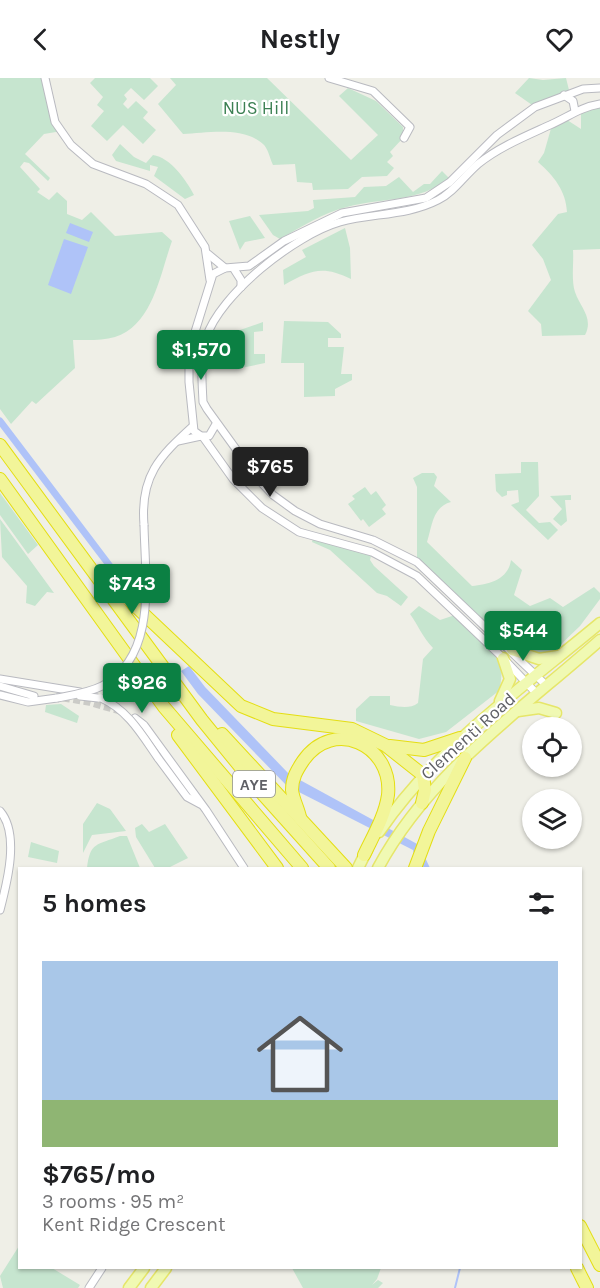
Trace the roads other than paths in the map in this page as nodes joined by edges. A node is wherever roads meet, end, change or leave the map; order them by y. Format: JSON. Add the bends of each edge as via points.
{"nodes":[{"id":1,"x":45,"y":78,"type":"edge"},
{"id":2,"x":329,"y":78,"type":"edge"},
{"id":3,"x":600,"y":88,"type":"edge"},
{"id":4,"x":564,"y":95,"type":"junction"},
{"id":5,"x":600,"y":104,"type":"edge"},
{"id":6,"x":575,"y":111,"type":"junction"},
{"id":7,"x":404,"y":138,"type":"dead end"},
{"id":8,"x":207,"y":254,"type":"junction"},
{"id":9,"x":225,"y":268,"type":"junction"},
{"id":10,"x":234,"y":269,"type":"junction"},
{"id":11,"x":210,"y":280,"type":"junction"},
{"id":12,"x":241,"y":287,"type":"junction"},
{"id":13,"x":207,"y":297,"type":"junction"},
{"id":14,"x":220,"y":309,"type":"junction"},
{"id":15,"x":215,"y":421,"type":"junction"},
{"id":16,"x":193,"y":423,"type":"junction"},
{"id":17,"x":200,"y":437,"type":"junction"},
{"id":18,"x":178,"y":441,"type":"junction"},
{"id":19,"x":0,"y":446,"type":"edge"},
{"id":20,"x":0,"y":479,"type":"edge"},
{"id":21,"x":417,"y":562,"type":"junction"},
{"id":22,"x":417,"y":576,"type":"junction"},
{"id":23,"x":97,"y":577,"type":"junction"},
{"id":24,"x":445,"y":586,"type":"junction"},
{"id":25,"x":436,"y":593,"type":"junction"},
{"id":26,"x":452,"y":593,"type":"junction"},
{"id":27,"x":444,"y":601,"type":"junction"},
{"id":28,"x":600,"y":622,"type":"edge"},
{"id":29,"x":600,"y":640,"type":"edge"},
{"id":30,"x":507,"y":654,"type":"junction"},
{"id":31,"x":561,"y":655,"type":"junction"},
{"id":32,"x":537,"y":675,"type":"junction"},
{"id":33,"x":0,"y":679,"type":"edge"},
{"id":34,"x":526,"y":683,"type":"junction"},
{"id":35,"x":0,"y":686,"type":"edge"},
{"id":36,"x":547,"y":686,"type":"junction"},
{"id":37,"x":83,"y":693,"type":"junction"},
{"id":38,"x":184,"y":694,"type":"junction"},
{"id":39,"x":537,"y":694,"type":"junction"},
{"id":40,"x":0,"y":695,"type":"edge"},
{"id":41,"x":34,"y":696,"type":"dead end"},
{"id":42,"x":57,"y":698,"type":"junction"},
{"id":43,"x":164,"y":707,"type":"junction"},
{"id":44,"x":493,"y":711,"type":"junction"},
{"id":45,"x":518,"y":711,"type":"junction"},
{"id":46,"x":556,"y":713,"type":"dead end"},
{"id":47,"x":135,"y":718,"type":"dead end"},
{"id":48,"x":460,"y":738,"type":"junction"},
{"id":49,"x":386,"y":745,"type":"junction"},
{"id":50,"x":465,"y":758,"type":"junction"},
{"id":51,"x":423,"y":775,"type":"junction"},
{"id":52,"x":421,"y":804,"type":"junction"},
{"id":53,"x":202,"y":805,"type":"junction"},
{"id":54,"x":0,"y":811,"type":"edge"},
{"id":55,"x":300,"y":817,"type":"junction"},
{"id":56,"x":283,"y":849,"type":"junction"},
{"id":57,"x":364,"y":855,"type":"junction"},
{"id":58,"x":243,"y":867,"type":"edge"},
{"id":59,"x":276,"y":867,"type":"edge"},
{"id":60,"x":294,"y":867,"type":"edge"},
{"id":61,"x":301,"y":867,"type":"edge"},
{"id":62,"x":328,"y":867,"type":"edge"},
{"id":63,"x":345,"y":867,"type":"edge"},
{"id":64,"x":358,"y":867,"type":"edge"},
{"id":65,"x":379,"y":867,"type":"edge"},
{"id":66,"x":415,"y":867,"type":"edge"},
{"id":67,"x":0,"y":910,"type":"edge"},
{"id":68,"x":582,"y":1230,"type":"edge"},
{"id":69,"x":600,"y":1264,"type":"edge"},
{"id":70,"x":101,"y":1269,"type":"edge"},
{"id":71,"x":143,"y":1269,"type":"edge"},
{"id":72,"x":165,"y":1269,"type":"edge"},
{"id":73,"x":578,"y":1269,"type":"edge"},
{"id":74,"x":154,"y":1286,"type":"edge"},
{"id":75,"x":89,"y":1288,"type":"edge"},
{"id":76,"x":129,"y":1288,"type":"edge"},
{"id":77,"x":587,"y":1288,"type":"edge"}],
"edges":[{"from":1,"to":8,"type":"street","via":[[56,122],[71,145],[93,165],[146,184],[178,205]]},
{"from":2,"to":7,"type":"street","via":[[379,95],[410,127]]},
{"from":3,"to":4,"type":"street"},
{"from":4,"to":6,"type":"street","via":[[573,101]]},
{"from":4,"to":10,"type":"street","via":[[513,122],[433,194],[342,213],[291,237],[249,266]]},
{"from":5,"to":6,"type":"street"},
{"from":6,"to":12,"type":"street","via":[[487,158],[449,194],[423,207],[328,227],[292,246]]},
{"from":8,"to":9,"type":"street"},
{"from":8,"to":11,"type":"street"},
{"from":9,"to":10,"type":"street"},
{"from":9,"to":11,"type":"street"},
{"from":10,"to":12,"type":"street","via":[[242,280]]},
{"from":11,"to":13,"type":"street"},
{"from":12,"to":14,"type":"street"},
{"from":13,"to":14,"type":"street","via":[[212,307]]},
{"from":13,"to":16,"type":"street","via":[[189,351]]},
{"from":14,"to":15,"type":"street","via":[[206,338],[202,362],[203,402]]},
{"from":15,"to":16,"type":"street","via":[[203,413]]},
{"from":15,"to":17,"type":"street","via":[[213,432]]},
{"from":15,"to":21,"type":"street","via":[[257,478],[286,505],[320,525],[373,540]]},
{"from":16,"to":17,"type":"street"},
{"from":16,"to":18,"type":"street"},
{"from":17,"to":18,"type":"street"},
{"from":17,"to":22,"type":"street","via":[[233,479],[283,524],[313,538],[372,552]]},
{"from":18,"to":37,"type":"street","bridge":true,"via":[[158,459],[144,493],[146,597],[136,646],[110,681]]},
{"from":19,"to":23,"type":"highway","number":"AYE"},
{"from":20,"to":43,"type":"highway","number":"AYE"},
{"from":21,"to":22,"type":"street"},
{"from":21,"to":24,"type":"street"},
{"from":22,"to":25,"type":"street"},
{"from":23,"to":38,"type":"highway","number":"AYE"},
{"from":23,"to":49,"type":"highway","via":[[113,585],[241,706],[273,719],[352,729]]},
{"from":24,"to":25,"type":"street"},
{"from":24,"to":26,"type":"street"},
{"from":25,"to":27,"type":"street"},
{"from":26,"to":27,"type":"street"},
{"from":26,"to":30,"type":"street"},
{"from":27,"to":30,"type":"street"},
{"from":28,"to":31,"type":"main road","name":"Clementi Road"},
{"from":29,"to":36,"type":"main road","name":"Clementi Road"},
{"from":30,"to":31,"type":"main road","via":[[539,659]]},
{"from":30,"to":32,"type":"street"},
{"from":30,"to":34,"type":"street"},
{"from":30,"to":44,"type":"main road","via":[[510,682]]},
{"from":31,"to":32,"type":"main road","name":"Clementi Road"},
{"from":32,"to":34,"type":"main road","name":"Clementi Road"},
{"from":32,"to":36,"type":"street"},
{"from":33,"to":37,"type":"street"},
{"from":34,"to":39,"type":"street"},
{"from":34,"to":44,"type":"main road","name":"Clementi Road"},
{"from":35,"to":41,"type":"street"},
{"from":36,"to":39,"type":"main road","name":"Clementi Road"},
{"from":37,"to":42,"type":"street","bridge":true},
{"from":38,"to":55,"type":"highway"},
{"from":38,"to":62,"type":"highway","number":"AYE","via":[[259,790]]},
{"from":39,"to":45,"type":"main road","name":"Clementi Road"},
{"from":40,"to":42,"type":"street","via":[[28,702]]},
{"from":42,"to":53,"type":"street","bridge":true,"via":[[100,698],[121,709],[187,797]]},
{"from":43,"to":56,"type":"highway","number":"AYE"},
{"from":43,"to":59,"type":"highway","via":[[175,731]]},
{"from":44,"to":48,"type":"main road","name":"Clementi Road"},
{"from":45,"to":46,"type":"main road","via":[[539,708]]},
{"from":45,"to":50,"type":"main road","name":"Clementi Road"},
{"from":47,"to":53,"type":"street"},
{"from":48,"to":49,"type":"highway","via":[[424,750]]},
{"from":48,"to":51,"type":"main road","name":"Clementi Road"},
{"from":49,"to":51,"type":"highway"},
{"from":50,"to":52,"type":"main road","name":"Clementi Road"},
{"from":50,"to":66,"type":"highway"},
{"from":51,"to":52,"type":"highway","via":[[425,790]]},
{"from":51,"to":57,"type":"main road","name":"Clementi Road"},
{"from":52,"to":65,"type":"main road","name":"Clementi Road"},
{"from":53,"to":58,"type":"street"},
{"from":54,"to":67,"type":"street","via":[[10,825],[12,840]]},
{"from":55,"to":57,"type":"highway","via":[[292,791],[294,774],[309,752],[331,739],[356,740],[376,755],[387,773],[388,783],[384,810]]},
{"from":55,"to":63,"type":"highway"},
{"from":56,"to":60,"type":"highway"},
{"from":56,"to":61,"type":"highway","number":"AYE"},
{"from":57,"to":64,"type":"main road","name":"Clementi Road"},
{"from":68,"to":69,"type":"highway"},
{"from":70,"to":75,"type":"street"},
{"from":71,"to":76,"type":"main road"},
{"from":72,"to":74,"type":"main road"},
{"from":73,"to":77,"type":"highway"}]}
